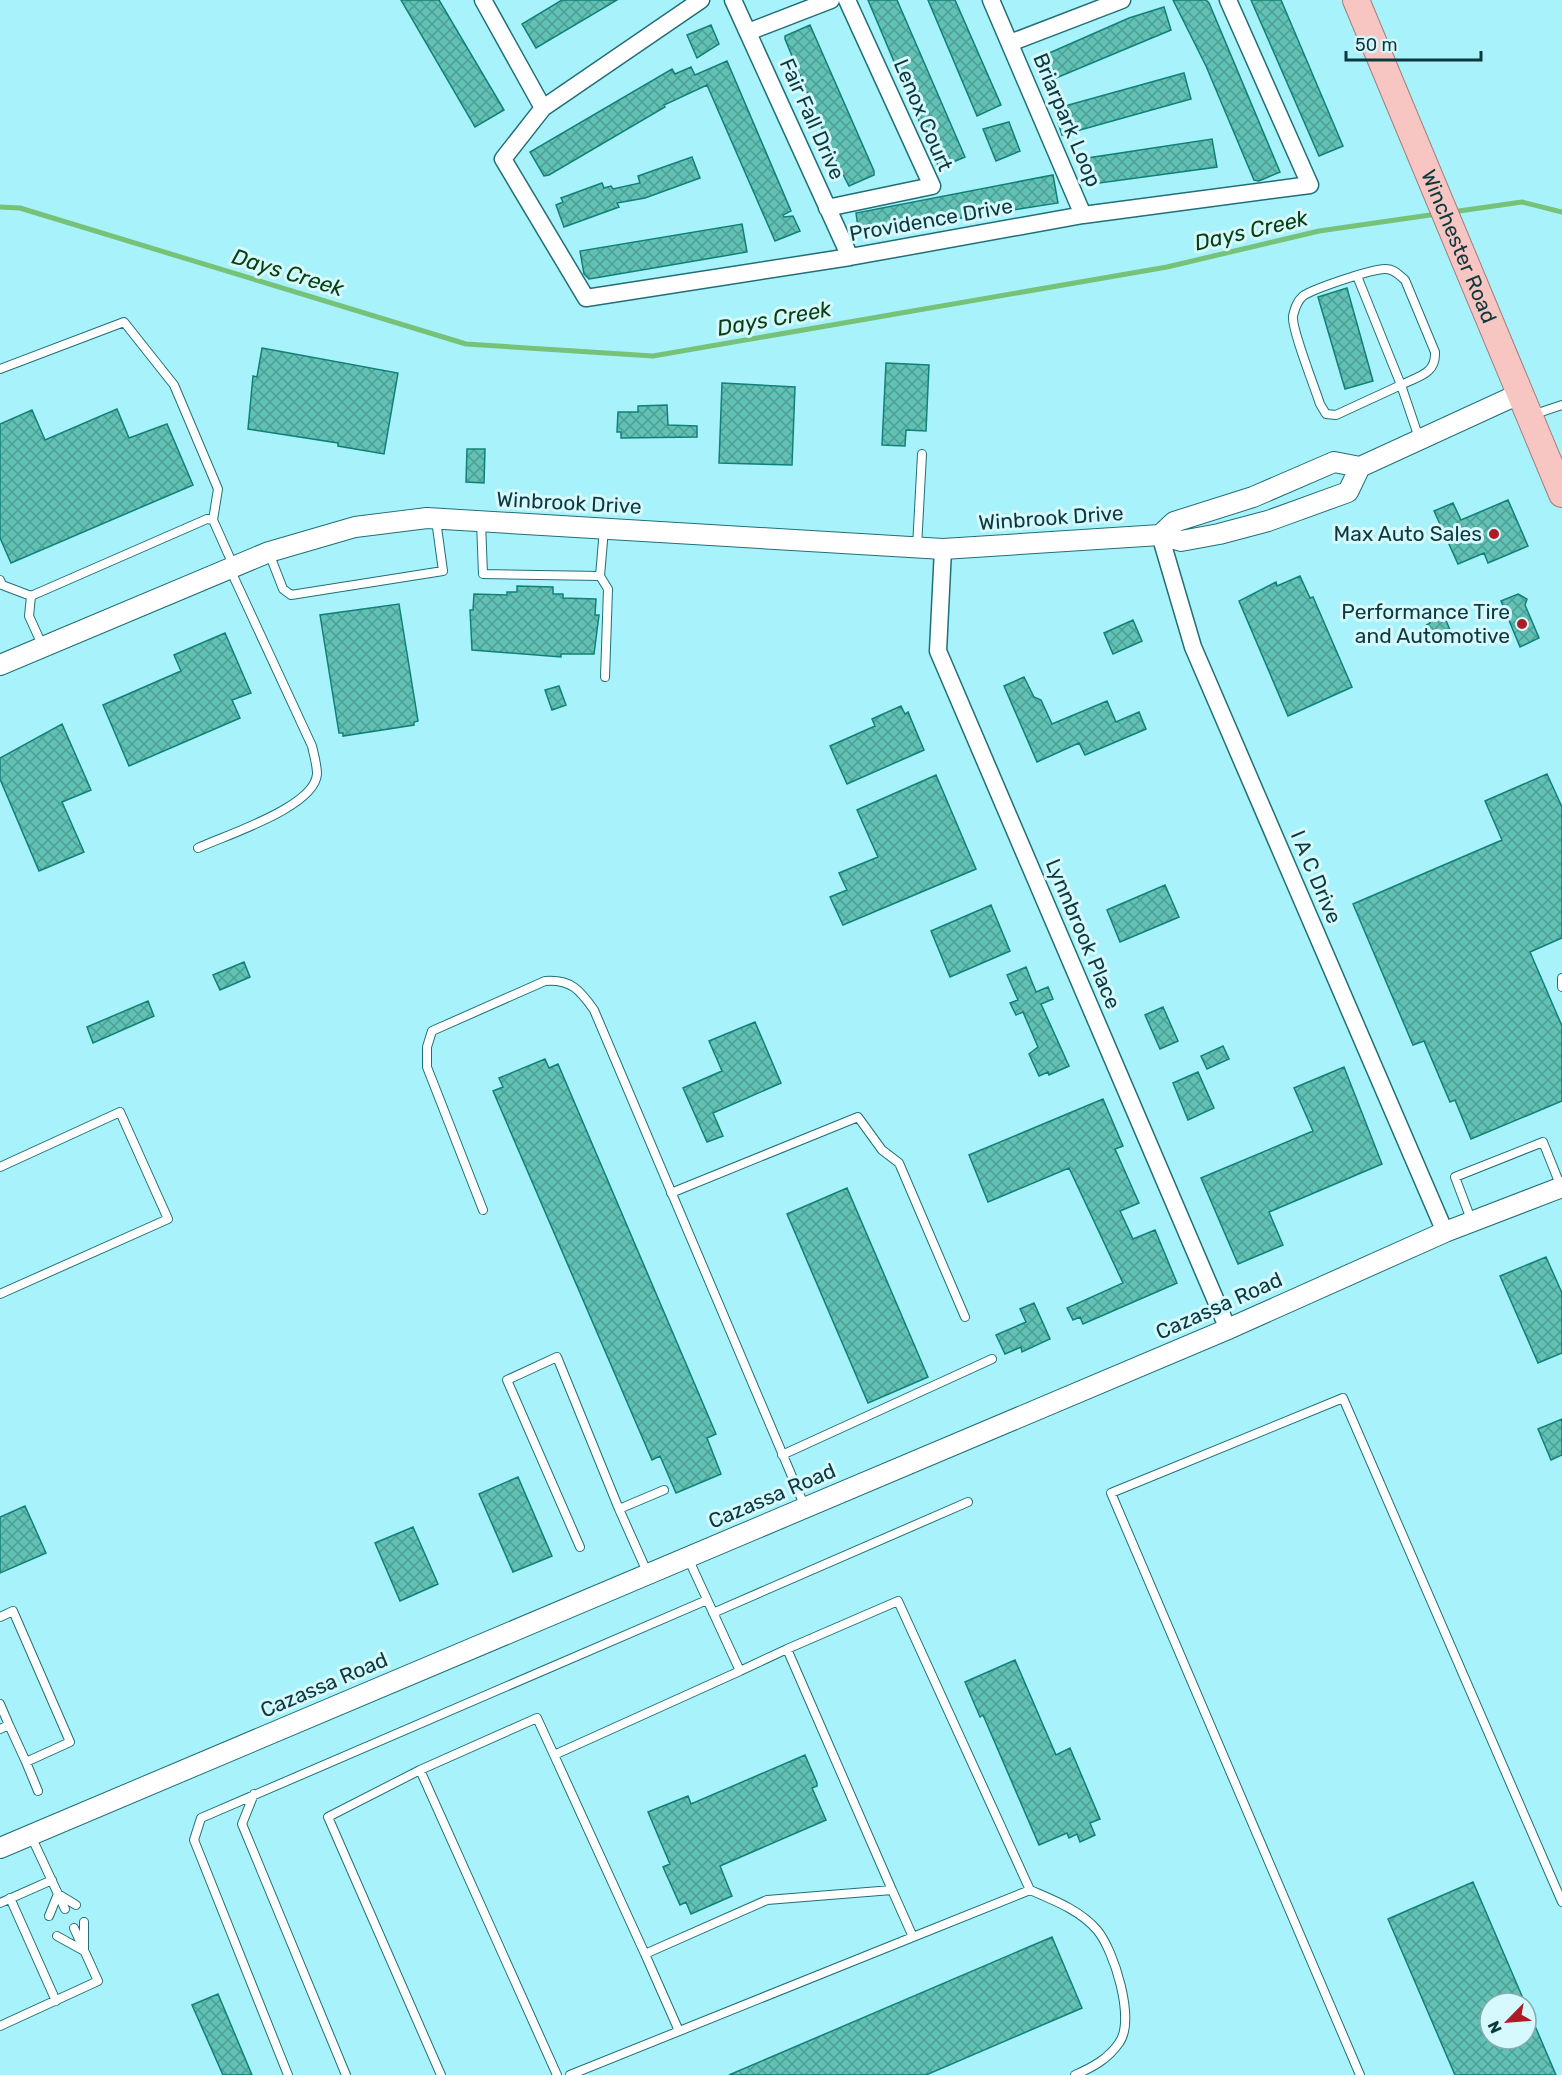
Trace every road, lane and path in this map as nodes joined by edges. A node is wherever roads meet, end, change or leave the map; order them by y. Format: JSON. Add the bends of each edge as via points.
{"nodes":[{"id":1,"x":483,"y":0,"type":"edge"},
{"id":2,"x":701,"y":0,"type":"edge"},
{"id":3,"x":733,"y":0,"type":"edge"},
{"id":4,"x":831,"y":0,"type":"edge"},
{"id":5,"x":847,"y":0,"type":"edge"},
{"id":6,"x":991,"y":0,"type":"edge"},
{"id":7,"x":1122,"y":0,"type":"edge"},
{"id":8,"x":1228,"y":0,"type":"edge"},
{"id":9,"x":1356,"y":0,"type":"edge"},
{"id":10,"x":748,"y":32,"type":"junction"},
{"id":11,"x":1010,"y":43,"type":"junction"},
{"id":12,"x":543,"y":108,"type":"junction"},
{"id":13,"x":827,"y":208,"type":"junction"},
{"id":14,"x":1083,"y":215,"type":"junction"},
{"id":15,"x":850,"y":258,"type":"junction"},
{"id":16,"x":1357,"y":276,"type":"junction"},
{"id":17,"x":0,"y":369,"type":"edge"},
{"id":18,"x":1401,"y":385,"type":"junction"},
{"id":19,"x":1524,"y":405,"type":"junction"},
{"id":20,"x":1562,"y":405,"type":"edge"},
{"id":21,"x":1419,"y":438,"type":"junction"},
{"id":22,"x":922,"y":454,"type":"dead end"},
{"id":23,"x":1360,"y":467,"type":"junction"},
{"id":24,"x":1562,"y":494,"type":"edge"},
{"id":25,"x":436,"y":519,"type":"junction"},
{"id":26,"x":213,"y":520,"type":"junction"},
{"id":27,"x":481,"y":521,"type":"junction"},
{"id":28,"x":604,"y":529,"type":"junction"},
{"id":29,"x":1160,"y":535,"type":"junction"},
{"id":30,"x":917,"y":547,"type":"junction"},
{"id":31,"x":943,"y":549,"type":"junction"},
{"id":32,"x":269,"y":552,"type":"junction"},
{"id":33,"x":232,"y":568,"type":"junction"},
{"id":34,"x":600,"y":576,"type":"junction"},
{"id":35,"x":0,"y":580,"type":"edge"},
{"id":36,"x":31,"y":596,"type":"junction"},
{"id":37,"x":43,"y":647,"type":"junction"},
{"id":38,"x":0,"y":665,"type":"edge"},
{"id":39,"x":604,"y":677,"type":"dead end"},
{"id":40,"x":198,"y":848,"type":"dead end"},
{"id":41,"x":1562,"y":978,"type":"edge"},
{"id":42,"x":1562,"y":987,"type":"edge"},
{"id":43,"x":0,"y":1167,"type":"edge"},
{"id":44,"x":1562,"y":1187,"type":"edge"},
{"id":45,"x":671,"y":1193,"type":"junction"},
{"id":46,"x":483,"y":1210,"type":"dead end"},
{"id":47,"x":1472,"y":1222,"type":"junction"},
{"id":48,"x":1444,"y":1232,"type":"junction"},
{"id":49,"x":0,"y":1293,"type":"edge"},
{"id":50,"x":965,"y":1317,"type":"dead end"},
{"id":51,"x":1228,"y":1329,"type":"junction"},
{"id":52,"x":992,"y":1359,"type":"dead end"},
{"id":53,"x":782,"y":1455,"type":"junction"},
{"id":54,"x":664,"y":1490,"type":"dead end"},
{"id":55,"x":968,"y":1502,"type":"dead end"},
{"id":56,"x":805,"y":1508,"type":"junction"},
{"id":57,"x":620,"y":1509,"type":"junction"},
{"id":58,"x":580,"y":1547,"type":"dead end"},
{"id":59,"x":687,"y":1558,"type":"junction"},
{"id":60,"x":648,"y":1574,"type":"junction"},
{"id":61,"x":707,"y":1600,"type":"junction"},
{"id":62,"x":713,"y":1613,"type":"junction"},
{"id":63,"x":0,"y":1617,"type":"edge"},
{"id":64,"x":787,"y":1649,"type":"junction"},
{"id":65,"x":740,"y":1671,"type":"junction"},
{"id":66,"x":0,"y":1704,"type":"edge"},
{"id":67,"x":9,"y":1725,"type":"junction"},
{"id":68,"x":0,"y":1730,"type":"edge"},
{"id":69,"x":554,"y":1755,"type":"junction"},
{"id":70,"x":26,"y":1762,"type":"junction"},
{"id":71,"x":420,"y":1770,"type":"junction"},
{"id":72,"x":38,"y":1791,"type":"dead end"},
{"id":73,"x":254,"y":1794,"type":"junction"},
{"id":74,"x":31,"y":1835,"type":"junction"},
{"id":75,"x":0,"y":1848,"type":"edge"},
{"id":76,"x":52,"y":1880,"type":"junction"},
{"id":77,"x":892,"y":1890,"type":"junction"},
{"id":78,"x":1030,"y":1890,"type":"junction"},
{"id":79,"x":58,"y":1894,"type":"junction"},
{"id":80,"x":10,"y":1898,"type":"junction"},
{"id":81,"x":1562,"y":1902,"type":"edge"},
{"id":82,"x":0,"y":1903,"type":"edge"},
{"id":83,"x":76,"y":1905,"type":"dead end"},
{"id":84,"x":65,"y":1909,"type":"dead end"},
{"id":85,"x":49,"y":1916,"type":"dead end"},
{"id":86,"x":84,"y":1922,"type":"dead end"},
{"id":87,"x":74,"y":1928,"type":"dead end"},
{"id":88,"x":57,"y":1936,"type":"dead end"},
{"id":89,"x":913,"y":1938,"type":"junction"},
{"id":90,"x":84,"y":1951,"type":"junction"},
{"id":91,"x":645,"y":1954,"type":"junction"},
{"id":92,"x":56,"y":2001,"type":"junction"},
{"id":93,"x":0,"y":2026,"type":"edge"},
{"id":94,"x":679,"y":2031,"type":"junction"},
{"id":95,"x":288,"y":2075,"type":"edge"},
{"id":96,"x":346,"y":2075,"type":"edge"},
{"id":97,"x":441,"y":2075,"type":"edge"},
{"id":98,"x":557,"y":2075,"type":"edge"},
{"id":99,"x":570,"y":2075,"type":"edge"},
{"id":100,"x":1075,"y":2075,"type":"edge"},
{"id":101,"x":1360,"y":2075,"type":"edge"}],
"edges":[{"from":1,"to":12,"type":"street"},
{"from":2,"to":12,"type":"street"},
{"from":3,"to":10,"type":"street","name":"Fair Fall Drive"},
{"from":4,"to":10,"type":"street"},
{"from":5,"to":13,"type":"street","name":"Lenox Court","via":[[932,186]]},
{"from":6,"to":11,"type":"street","name":"Briarpark Loop"},
{"from":7,"to":11,"type":"street","name":"Briarpark Loop"},
{"from":8,"to":14,"type":"street","name":"Providence Drive","via":[[1310,185]]},
{"from":9,"to":19,"type":"main road","name":"Winchester Road"},
{"from":10,"to":13,"type":"street","name":"Fair Fall Drive"},
{"from":11,"to":14,"type":"street","name":"Briarpark Loop"},
{"from":12,"to":15,"type":"street","name":"Providence Drive","via":[[503,159],[586,298]]},
{"from":13,"to":15,"type":"street","name":"Fair Fall Drive"},
{"from":14,"to":15,"type":"street","name":"Providence Drive"},
{"from":16,"to":18,"type":"lane"},
{"from":16,"to":18,"type":"lane","via":[[1387,269],[1405,280],[1435,352],[1436,364],[1430,371]]},
{"from":16,"to":18,"type":"lane","via":[[1305,294],[1297,302],[1292,319],[1320,404],[1326,414],[1336,415]]},
{"from":17,"to":26,"type":"lane","via":[[124,322],[174,385],[218,489]]},
{"from":18,"to":21,"type":"lane"},
{"from":19,"to":20,"type":"lane"},
{"from":19,"to":21,"type":"street"},
{"from":19,"to":24,"type":"main road","name":"Winchester Road"},
{"from":21,"to":23,"type":"street"},
{"from":22,"to":30,"type":"lane"},
{"from":23,"to":29,"type":"street","via":[[1334,462],[1253,497],[1174,522]]},
{"from":23,"to":29,"type":"street","name":"Winbrook Drive","via":[[1348,492],[1320,504],[1219,534],[1181,541]]},
{"from":25,"to":27,"type":"street","name":"Winbrook Drive"},
{"from":25,"to":32,"type":"street","name":"Winbrook Drive","via":[[355,527]]},
{"from":25,"to":32,"type":"lane","via":[[443,571],[291,596],[283,589]]},
{"from":26,"to":33,"type":"lane"},
{"from":26,"to":36,"type":"lane","via":[[207,519]]},
{"from":27,"to":28,"type":"street","name":"Winbrook Drive"},
{"from":27,"to":34,"type":"lane","via":[[483,574]]},
{"from":28,"to":30,"type":"street","name":"Winbrook Drive"},
{"from":28,"to":34,"type":"lane"},
{"from":29,"to":31,"type":"street","name":"Winbrook Drive"},
{"from":29,"to":48,"type":"street","name":"I A C Drive","via":[[1193,647]]},
{"from":30,"to":31,"type":"street","name":"Winbrook Drive"},
{"from":31,"to":51,"type":"street","name":"Lynnbrook Place","via":[[938,651]]},
{"from":32,"to":33,"type":"street","name":"Winbrook Drive"},
{"from":33,"to":37,"type":"street","name":"Winbrook Drive"},
{"from":33,"to":40,"type":"lane","via":[[312,746],[317,775],[310,793],[293,806]]},
{"from":34,"to":39,"type":"lane","via":[[608,589]]},
{"from":35,"to":36,"type":"lane","via":[[2,585]]},
{"from":36,"to":37,"type":"lane","via":[[29,616]]},
{"from":37,"to":38,"type":"street","name":"Winbrook Drive"},
{"from":41,"to":42,"type":"lane"},
{"from":43,"to":49,"type":"lane","via":[[120,1112],[168,1219]]},
{"from":44,"to":47,"type":"street","name":"Cazassa Road"},
{"from":44,"to":47,"type":"lane","via":[[1542,1142],[1455,1177]]},
{"from":45,"to":46,"type":"lane","via":[[594,1010],[578,987],[553,980],[432,1031],[427,1047],[427,1067]]},
{"from":45,"to":50,"type":"lane","via":[[858,1117],[882,1150],[899,1163]]},
{"from":45,"to":53,"type":"lane"},
{"from":47,"to":48,"type":"street","name":"Cazassa Road"},
{"from":48,"to":51,"type":"street","name":"Cazassa Road"},
{"from":51,"to":56,"type":"street","name":"Cazassa Road"},
{"from":52,"to":53,"type":"lane"},
{"from":53,"to":56,"type":"lane"},
{"from":54,"to":57,"type":"lane"},
{"from":55,"to":62,"type":"lane"},
{"from":56,"to":59,"type":"street","name":"Cazassa Road"},
{"from":57,"to":58,"type":"lane","via":[[557,1357],[507,1380]]},
{"from":57,"to":60,"type":"lane"},
{"from":59,"to":60,"type":"street","name":"Cazassa Road"},
{"from":59,"to":61,"type":"lane"},
{"from":60,"to":74,"type":"street","name":"Cazassa Road"},
{"from":61,"to":62,"type":"lane"},
{"from":61,"to":73,"type":"lane"},
{"from":62,"to":65,"type":"lane"},
{"from":63,"to":70,"type":"lane","via":[[13,1611],[70,1742]]},
{"from":64,"to":65,"type":"lane"},
{"from":64,"to":77,"type":"lane"},
{"from":64,"to":78,"type":"lane","via":[[898,1601]]},
{"from":65,"to":69,"type":"lane"},
{"from":66,"to":67,"type":"lane"},
{"from":67,"to":68,"type":"lane"},
{"from":67,"to":70,"type":"lane"},
{"from":69,"to":71,"type":"lane","via":[[537,1718]]},
{"from":69,"to":91,"type":"lane"},
{"from":70,"to":72,"type":"lane"},
{"from":71,"to":97,"type":"lane","via":[[328,1817]]},
{"from":71,"to":98,"type":"lane"},
{"from":73,"to":95,"type":"lane","via":[[201,1818],[194,1840]]},
{"from":73,"to":96,"type":"lane","via":[[242,1824]]},
{"from":74,"to":75,"type":"street","name":"Cazassa Road"},
{"from":74,"to":76,"type":"lane"},
{"from":76,"to":79,"type":"lane"},
{"from":76,"to":80,"type":"lane"},
{"from":77,"to":89,"type":"lane"},
{"from":77,"to":91,"type":"lane","via":[[767,1900]]},
{"from":78,"to":89,"type":"lane"},
{"from":78,"to":100,"type":"lane","via":[[1068,1906],[1097,1930],[1115,1969],[1126,2008],[1121,2042],[1098,2065]]},
{"from":79,"to":83,"type":"lane"},
{"from":79,"to":84,"type":"lane"},
{"from":79,"to":85,"type":"lane"},
{"from":80,"to":82,"type":"lane"},
{"from":80,"to":92,"type":"lane"},
{"from":81,"to":101,"type":"lane","via":[[1343,1398],[1111,1493]]},
{"from":86,"to":90,"type":"lane"},
{"from":87,"to":90,"type":"lane"},
{"from":88,"to":90,"type":"lane"},
{"from":89,"to":94,"type":"lane"},
{"from":90,"to":92,"type":"lane","via":[[98,1981]]},
{"from":91,"to":94,"type":"lane"},
{"from":92,"to":93,"type":"lane"},
{"from":94,"to":99,"type":"lane"}]}
